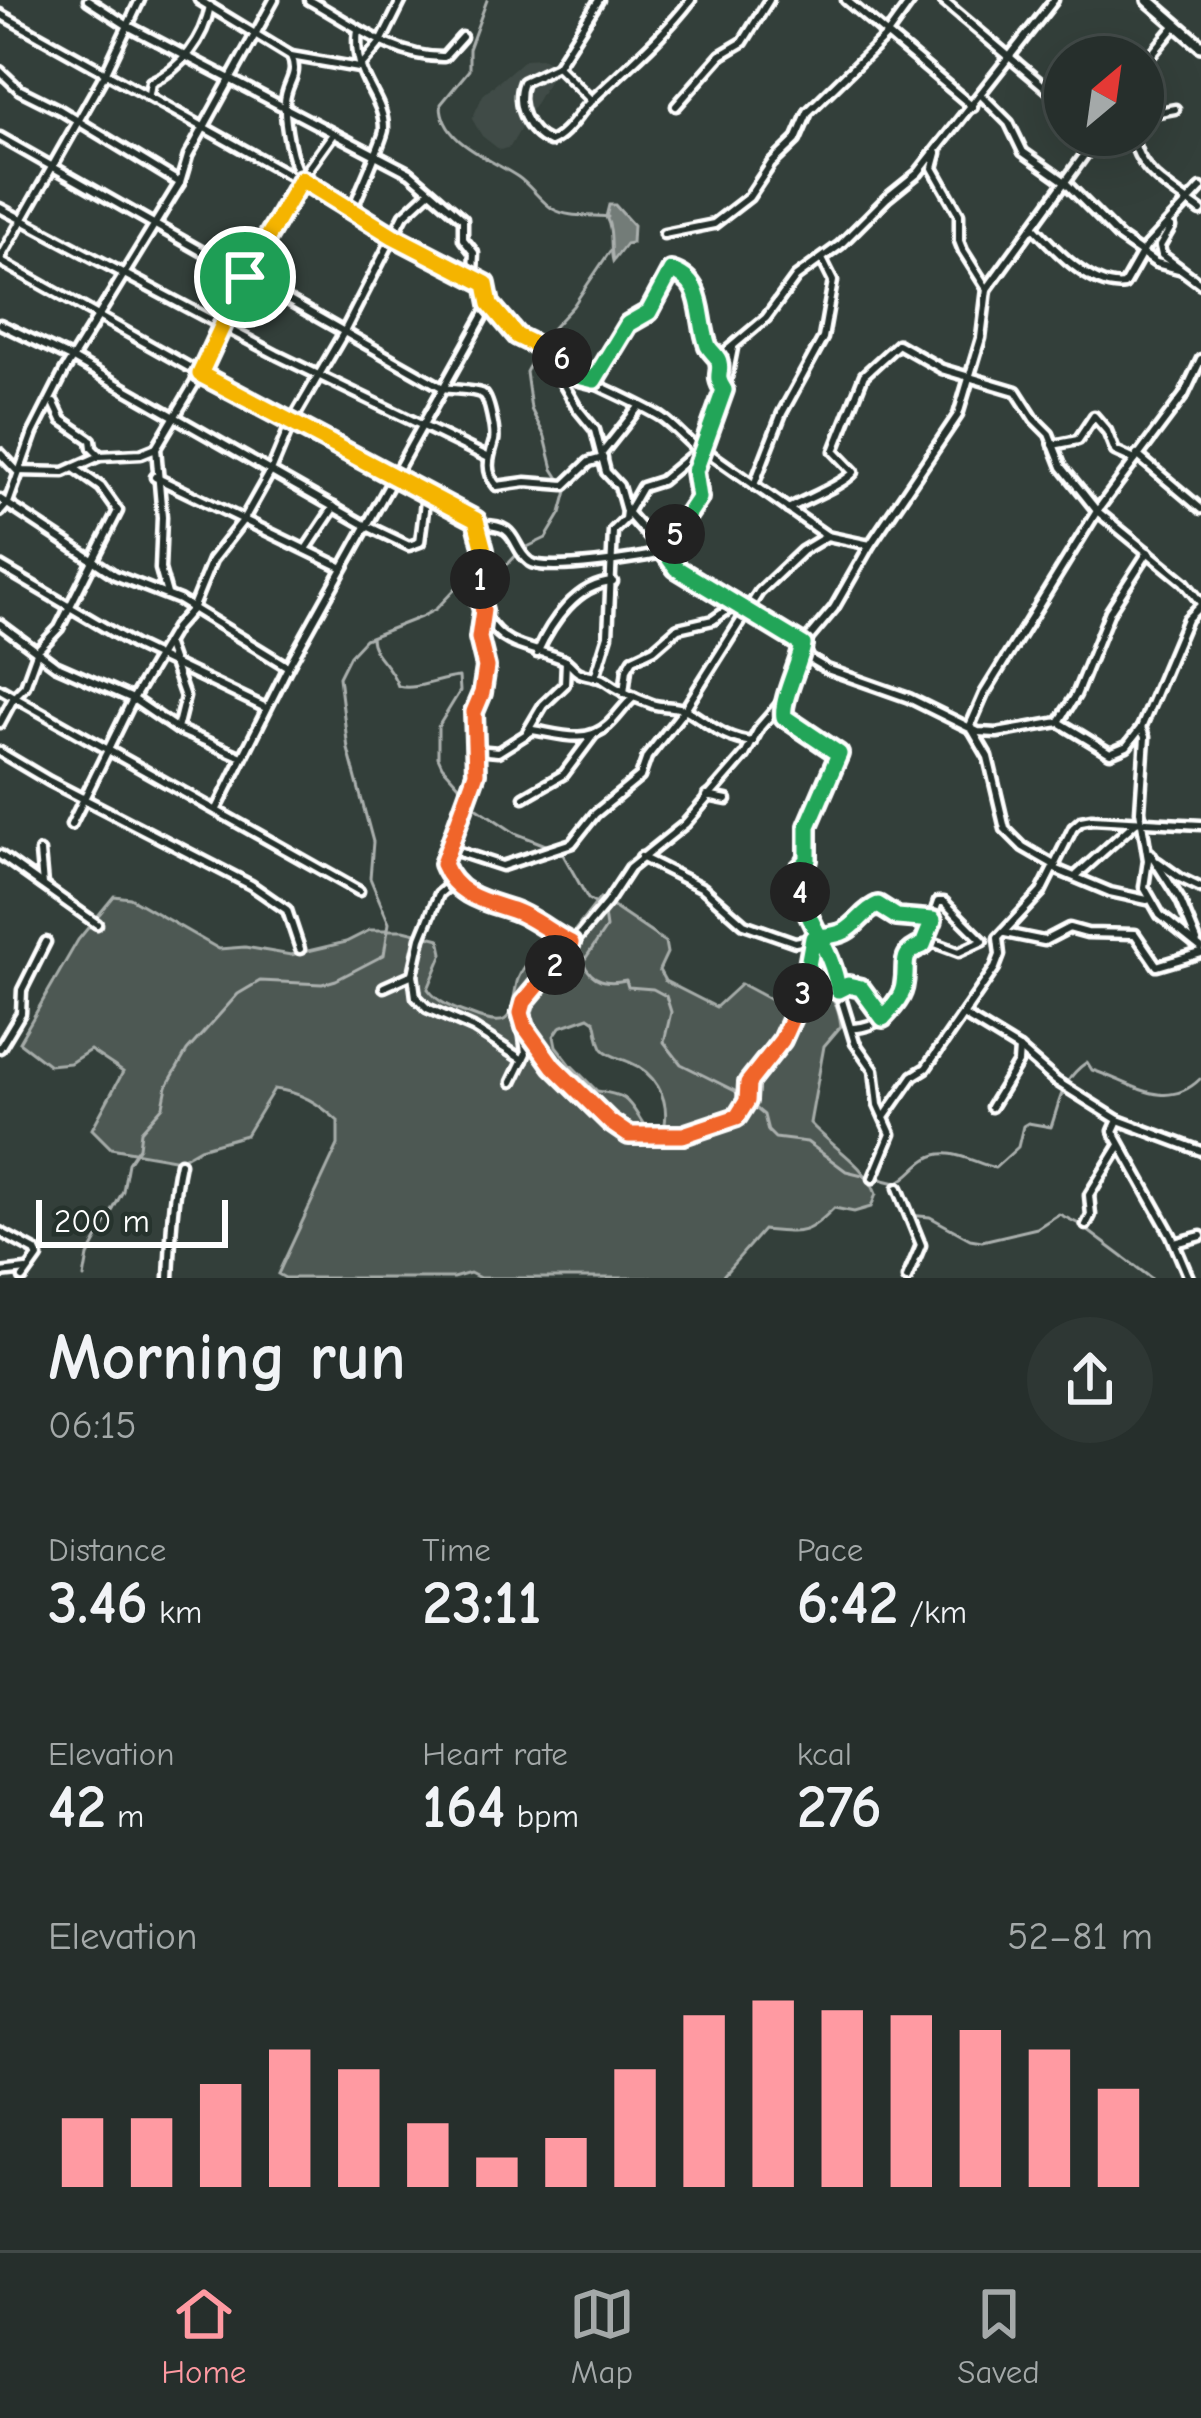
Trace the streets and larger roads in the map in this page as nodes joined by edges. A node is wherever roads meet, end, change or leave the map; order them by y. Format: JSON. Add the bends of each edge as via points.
{"nodes":[{"id":1,"x":88,"y":0,"type":"edge"},
{"id":2,"x":140,"y":0,"type":"edge"},
{"id":3,"x":199,"y":0,"type":"edge"},
{"id":4,"x":274,"y":0,"type":"edge"},
{"id":5,"x":309,"y":0,"type":"edge"},
{"id":6,"x":402,"y":0,"type":"edge"},
{"id":7,"x":599,"y":0,"type":"edge"},
{"id":8,"x":692,"y":0,"type":"edge"},
{"id":9,"x":769,"y":0,"type":"edge"},
{"id":10,"x":846,"y":0,"type":"edge"},
{"id":11,"x":913,"y":0,"type":"edge"},
{"id":12,"x":942,"y":0,"type":"edge"},
{"id":13,"x":1054,"y":0,"type":"edge"},
{"id":14,"x":1148,"y":0,"type":"edge"},
{"id":15,"x":210,"y":6,"type":"junction"},
{"id":16,"x":2,"y":16,"type":"edge"},
{"id":17,"x":1176,"y":25,"type":"junction"},
{"id":18,"x":128,"y":26,"type":"junction"},
{"id":19,"x":358,"y":28,"type":"junction"},
{"id":20,"x":254,"y":33,"type":"junction"},
{"id":21,"x":0,"y":34,"type":"edge"},
{"id":22,"x":886,"y":36,"type":"junction"},
{"id":23,"x":462,"y":37,"type":"dead end"},
{"id":24,"x":1164,"y":40,"type":"edge"},
{"id":25,"x":381,"y":42,"type":"junction"},
{"id":26,"x":1201,"y":46,"type":"edge"},
{"id":27,"x":187,"y":54,"type":"junction"},
{"id":28,"x":291,"y":56,"type":"junction"},
{"id":29,"x":1010,"y":58,"type":"junction"},
{"id":30,"x":557,"y":66,"type":"junction"},
{"id":31,"x":359,"y":68,"type":"junction"},
{"id":32,"x":0,"y":73,"type":"edge"},
{"id":33,"x":106,"y":73,"type":"junction"},
{"id":34,"x":228,"y":78,"type":"junction"},
{"id":35,"x":1044,"y":86,"type":"edge"},
{"id":36,"x":148,"y":94,"type":"junction"},
{"id":37,"x":982,"y":96,"type":"junction"},
{"id":38,"x":592,"y":101,"type":"junction"},
{"id":39,"x":676,"y":106,"type":"dead end"},
{"id":40,"x":973,"y":106,"type":"junction"},
{"id":41,"x":285,"y":107,"type":"junction"},
{"id":42,"x":1174,"y":109,"type":"dead end"},
{"id":43,"x":1164,"y":111,"type":"edge"},
{"id":44,"x":78,"y":121,"type":"junction"},
{"id":45,"x":202,"y":130,"type":"junction"},
{"id":46,"x":333,"y":134,"type":"junction"},
{"id":47,"x":0,"y":137,"type":"edge"},
{"id":48,"x":940,"y":144,"type":"junction"},
{"id":49,"x":374,"y":154,"type":"junction"},
{"id":50,"x":1083,"y":156,"type":"edge"},
{"id":51,"x":1137,"y":156,"type":"edge"},
{"id":52,"x":50,"y":166,"type":"junction"},
{"id":53,"x":301,"y":179,"type":"junction"},
{"id":54,"x":1064,"y":181,"type":"junction"},
{"id":55,"x":180,"y":183,"type":"junction"},
{"id":56,"x":1201,"y":188,"type":"edge"},
{"id":57,"x":429,"y":192,"type":"junction"},
{"id":58,"x":1189,"y":202,"type":"junction"},
{"id":59,"x":0,"y":208,"type":"edge"},
{"id":60,"x":352,"y":210,"type":"junction"},
{"id":61,"x":1201,"y":211,"type":"edge"},
{"id":62,"x":1177,"y":217,"type":"junction"},
{"id":63,"x":22,"y":219,"type":"junction"},
{"id":64,"x":153,"y":225,"type":"junction"},
{"id":65,"x":1033,"y":226,"type":"junction"},
{"id":66,"x":664,"y":235,"type":"dead end"},
{"id":67,"x":393,"y":236,"type":"junction"},
{"id":68,"x":1142,"y":254,"type":"junction"},
{"id":69,"x":822,"y":259,"type":"junction"},
{"id":70,"x":0,"y":260,"type":"edge"},
{"id":71,"x":1179,"y":269,"type":"junction"},
{"id":72,"x":124,"y":271,"type":"junction"},
{"id":73,"x":245,"y":277,"type":"junction"},
{"id":74,"x":486,"y":284,"type":"junction"},
{"id":75,"x":1201,"y":284,"type":"edge"},
{"id":76,"x":987,"y":290,"type":"junction"},
{"id":77,"x":490,"y":304,"type":"junction"},
{"id":78,"x":100,"y":314,"type":"junction"},
{"id":79,"x":0,"y":324,"type":"edge"},
{"id":80,"x":224,"y":326,"type":"junction"},
{"id":81,"x":344,"y":332,"type":"junction"},
{"id":82,"x":734,"y":344,"type":"junction"},
{"id":83,"x":546,"y":354,"type":"junction"},
{"id":84,"x":1201,"y":358,"type":"edge"},
{"id":85,"x":73,"y":359,"type":"junction"},
{"id":86,"x":719,"y":362,"type":"junction"},
{"id":87,"x":200,"y":374,"type":"junction"},
{"id":88,"x":320,"y":374,"type":"junction"},
{"id":89,"x":969,"y":375,"type":"junction"},
{"id":90,"x":594,"y":380,"type":"junction"},
{"id":91,"x":443,"y":388,"type":"junction"},
{"id":92,"x":724,"y":390,"type":"junction"},
{"id":93,"x":53,"y":400,"type":"junction"},
{"id":94,"x":638,"y":408,"type":"junction"},
{"id":95,"x":174,"y":417,"type":"junction"},
{"id":96,"x":291,"y":423,"type":"junction"},
{"id":97,"x":420,"y":428,"type":"junction"},
{"id":98,"x":1053,"y":446,"type":"junction"},
{"id":99,"x":155,"y":448,"type":"junction"},
{"id":100,"x":702,"y":450,"type":"junction"},
{"id":101,"x":0,"y":453,"type":"edge"},
{"id":102,"x":100,"y":456,"type":"junction"},
{"id":103,"x":488,"y":457,"type":"junction"},
{"id":104,"x":602,"y":457,"type":"junction"},
{"id":105,"x":1136,"y":457,"type":"junction"},
{"id":106,"x":74,"y":468,"type":"junction"},
{"id":107,"x":17,"y":471,"type":"junction"},
{"id":108,"x":271,"y":471,"type":"junction"},
{"id":109,"x":392,"y":476,"type":"junction"},
{"id":110,"x":155,"y":477,"type":"junction"},
{"id":111,"x":754,"y":485,"type":"junction"},
{"id":112,"x":426,"y":494,"type":"junction"},
{"id":113,"x":4,"y":501,"type":"edge"},
{"id":114,"x":334,"y":506,"type":"junction"},
{"id":115,"x":788,"y":509,"type":"junction"},
{"id":116,"x":1201,"y":509,"type":"edge"},
{"id":117,"x":1097,"y":511,"type":"junction"},
{"id":118,"x":0,"y":512,"type":"edge"},
{"id":119,"x":627,"y":512,"type":"junction"},
{"id":120,"x":244,"y":519,"type":"junction"},
{"id":121,"x":365,"y":525,"type":"junction"},
{"id":122,"x":480,"y":525,"type":"junction"},
{"id":123,"x":827,"y":536,"type":"junction"},
{"id":124,"x":870,"y":545,"type":"junction"},
{"id":125,"x":306,"y":549,"type":"junction"},
{"id":126,"x":1148,"y":552,"type":"junction"},
{"id":127,"x":666,"y":553,"type":"junction"},
{"id":128,"x":92,"y":559,"type":"junction"},
{"id":129,"x":614,"y":560,"type":"junction"},
{"id":130,"x":0,"y":566,"type":"edge"},
{"id":131,"x":342,"y":568,"type":"junction"},
{"id":132,"x":613,"y":582,"type":"junction"},
{"id":133,"x":167,"y":594,"type":"junction"},
{"id":134,"x":68,"y":604,"type":"junction"},
{"id":135,"x":736,"y":604,"type":"junction"},
{"id":136,"x":1201,"y":604,"type":"edge"},
{"id":137,"x":192,"y":609,"type":"junction"},
{"id":138,"x":483,"y":610,"type":"junction"},
{"id":139,"x":748,"y":610,"type":"junction"},
{"id":140,"x":763,"y":619,"type":"junction"},
{"id":141,"x":740,"y":623,"type":"junction"},
{"id":142,"x":0,"y":624,"type":"edge"},
{"id":143,"x":166,"y":645,"type":"junction"},
{"id":144,"x":803,"y":645,"type":"junction"},
{"id":145,"x":38,"y":650,"type":"junction"},
{"id":146,"x":536,"y":652,"type":"junction"},
{"id":147,"x":158,"y":658,"type":"junction"},
{"id":148,"x":566,"y":661,"type":"junction"},
{"id":149,"x":173,"y":665,"type":"junction"},
{"id":150,"x":288,"y":667,"type":"junction"},
{"id":151,"x":595,"y":676,"type":"junction"},
{"id":152,"x":0,"y":689,"type":"edge"},
{"id":153,"x":624,"y":692,"type":"junction"},
{"id":154,"x":640,"y":696,"type":"junction"},
{"id":155,"x":14,"y":697,"type":"junction"},
{"id":156,"x":133,"y":699,"type":"junction"},
{"id":157,"x":781,"y":704,"type":"junction"},
{"id":158,"x":266,"y":708,"type":"junction"},
{"id":159,"x":685,"y":709,"type":"junction"},
{"id":160,"x":1058,"y":722,"type":"junction"},
{"id":161,"x":0,"y":723,"type":"edge"},
{"id":162,"x":970,"y":726,"type":"junction"},
{"id":163,"x":177,"y":728,"type":"junction"},
{"id":164,"x":1141,"y":728,"type":"junction"},
{"id":165,"x":526,"y":732,"type":"junction"},
{"id":166,"x":594,"y":734,"type":"junction"},
{"id":167,"x":753,"y":742,"type":"junction"},
{"id":168,"x":476,"y":750,"type":"junction"},
{"id":169,"x":0,"y":752,"type":"edge"},
{"id":170,"x":109,"y":752,"type":"junction"},
{"id":171,"x":242,"y":758,"type":"junction"},
{"id":172,"x":707,"y":796,"type":"junction"},
{"id":173,"x":524,"y":797,"type":"dead end"},
{"id":174,"x":85,"y":799,"type":"junction"},
{"id":175,"x":727,"y":800,"type":"dead end"},
{"id":176,"x":217,"y":809,"type":"junction"},
{"id":177,"x":1139,"y":823,"type":"junction"},
{"id":178,"x":71,"y":825,"type":"dead end"},
{"id":179,"x":1201,"y":825,"type":"edge"},
{"id":180,"x":449,"y":843,"type":"junction"},
{"id":181,"x":40,"y":852,"type":"dead end"},
{"id":182,"x":1150,"y":852,"type":"junction"},
{"id":183,"x":0,"y":855,"type":"edge"},
{"id":184,"x":640,"y":856,"type":"junction"},
{"id":185,"x":1055,"y":868,"type":"junction"},
{"id":186,"x":1075,"y":876,"type":"junction"},
{"id":187,"x":453,"y":882,"type":"junction"},
{"id":188,"x":43,"y":886,"type":"junction"},
{"id":189,"x":1201,"y":888,"type":"edge"},
{"id":190,"x":359,"y":891,"type":"dead end"},
{"id":191,"x":1149,"y":900,"type":"junction"},
{"id":192,"x":933,"y":920,"type":"junction"},
{"id":193,"x":97,"y":924,"type":"dead end"},
{"id":194,"x":1005,"y":933,"type":"junction"},
{"id":195,"x":818,"y":937,"type":"junction"},
{"id":196,"x":46,"y":943,"type":"dead end"},
{"id":197,"x":571,"y":943,"type":"junction"},
{"id":198,"x":923,"y":945,"type":"junction"},
{"id":199,"x":1200,"y":948,"type":"edge"},
{"id":200,"x":300,"y":949,"type":"dead end"},
{"id":201,"x":1000,"y":955,"type":"junction"},
{"id":202,"x":413,"y":974,"type":"junction"},
{"id":203,"x":384,"y":987,"type":"dead end"},
{"id":204,"x":838,"y":990,"type":"junction"},
{"id":205,"x":883,"y":1018,"type":"junction"},
{"id":206,"x":525,"y":1027,"type":"junction"},
{"id":207,"x":852,"y":1028,"type":"junction"},
{"id":208,"x":0,"y":1048,"type":"edge"},
{"id":209,"x":1019,"y":1049,"type":"junction"},
{"id":210,"x":523,"y":1060,"type":"junction"},
{"id":211,"x":512,"y":1082,"type":"dead end"},
{"id":212,"x":991,"y":1107,"type":"dead end"},
{"id":213,"x":885,"y":1116,"type":"junction"},
{"id":214,"x":1118,"y":1120,"type":"junction"},
{"id":215,"x":1120,"y":1145,"type":"junction"},
{"id":216,"x":1201,"y":1150,"type":"edge"},
{"id":217,"x":180,"y":1163,"type":"dead end"},
{"id":218,"x":873,"y":1178,"type":"dead end"},
{"id":219,"x":898,"y":1188,"type":"dead end"},
{"id":220,"x":1086,"y":1225,"type":"dead end"},
{"id":221,"x":0,"y":1232,"type":"edge"},
{"id":222,"x":1201,"y":1236,"type":"edge"},
{"id":223,"x":1175,"y":1243,"type":"junction"},
{"id":224,"x":0,"y":1273,"type":"edge"},
{"id":225,"x":24,"y":1274,"type":"edge"},
{"id":226,"x":169,"y":1278,"type":"edge"},
{"id":227,"x":908,"y":1278,"type":"edge"},
{"id":228,"x":1189,"y":1278,"type":"edge"}],
"edges":[{"from":1,"to":18,"type":"street"},
{"from":2,"to":18,"type":"street"},
{"from":3,"to":15,"type":"street"},
{"from":4,"to":20,"type":"street"},
{"from":5,"to":19,"type":"street"},
{"from":6,"to":25,"type":"street"},
{"from":7,"to":30,"type":"street"},
{"from":8,"to":38,"type":"street"},
{"from":9,"to":39,"type":"street","via":[[743,42]]},
{"from":10,"to":22,"type":"street"},
{"from":11,"to":22,"type":"street"},
{"from":12,"to":29,"type":"street"},
{"from":13,"to":29,"type":"street"},
{"from":14,"to":17,"type":"street"},
{"from":15,"to":20,"type":"street"},
{"from":15,"to":27,"type":"street"},
{"from":16,"to":21,"type":"street"},
{"from":16,"to":33,"type":"street"},
{"from":17,"to":24,"type":"street"},
{"from":17,"to":26,"type":"street"},
{"from":18,"to":27,"type":"street"},
{"from":18,"to":33,"type":"street"},
{"from":19,"to":25,"type":"street"},
{"from":19,"to":31,"type":"street"},
{"from":20,"to":28,"type":"street"},
{"from":20,"to":34,"type":"street"},
{"from":22,"to":40,"type":"street"},
{"from":22,"to":66,"type":"street","via":[[808,112],[796,140],[749,197],[714,224]]},
{"from":23,"to":25,"type":"street","via":[[438,58]]},
{"from":25,"to":31,"type":"street"},
{"from":27,"to":34,"type":"street"},
{"from":27,"to":36,"type":"street","via":[[169,76],[151,82]]},
{"from":28,"to":31,"type":"street"},
{"from":28,"to":41,"type":"street","via":[[296,76]]},
{"from":29,"to":35,"type":"street"},
{"from":29,"to":37,"type":"street"},
{"from":30,"to":38,"type":"street"},
{"from":30,"to":38,"type":"street","via":[[523,82],[518,94],[539,137],[560,138]]},
{"from":31,"to":49,"type":"street","via":[[384,129]]},
{"from":32,"to":44,"type":"street"},
{"from":33,"to":36,"type":"street"},
{"from":33,"to":44,"type":"street"},
{"from":34,"to":41,"type":"street"},
{"from":34,"to":45,"type":"street"},
{"from":36,"to":45,"type":"street"},
{"from":37,"to":40,"type":"street"},
{"from":37,"to":54,"type":"street","via":[[1023,152]]},
{"from":40,"to":48,"type":"street"},
{"from":41,"to":46,"type":"street"},
{"from":41,"to":53,"type":"street"},
{"from":42,"to":43,"type":"street"},
{"from":44,"to":52,"type":"street"},
{"from":44,"to":55,"type":"street"},
{"from":45,"to":53,"type":"street"},
{"from":45,"to":55,"type":"street"},
{"from":46,"to":49,"type":"street"},
{"from":46,"to":53,"type":"street"},
{"from":47,"to":52,"type":"street"},
{"from":48,"to":69,"type":"street","via":[[919,173]]},
{"from":48,"to":76,"type":"street","via":[[933,168],[959,214],[963,251]]},
{"from":49,"to":57,"type":"street"},
{"from":49,"to":60,"type":"street"},
{"from":50,"to":54,"type":"street"},
{"from":51,"to":58,"type":"street"},
{"from":52,"to":63,"type":"street"},
{"from":52,"to":64,"type":"street"},
{"from":53,"to":60,"type":"street"},
{"from":53,"to":73,"type":"street"},
{"from":54,"to":65,"type":"street"},
{"from":54,"to":68,"type":"street"},
{"from":55,"to":64,"type":"street"},
{"from":56,"to":58,"type":"street"},
{"from":57,"to":67,"type":"street"},
{"from":57,"to":74,"type":"street","via":[[463,219],[473,272]]},
{"from":58,"to":61,"type":"street"},
{"from":58,"to":62,"type":"street"},
{"from":59,"to":63,"type":"street"},
{"from":60,"to":67,"type":"street"},
{"from":62,"to":68,"type":"street"},
{"from":62,"to":71,"type":"street","via":[[1160,246]]},
{"from":63,"to":70,"type":"street"},
{"from":63,"to":72,"type":"street"},
{"from":64,"to":72,"type":"street"},
{"from":64,"to":73,"type":"street"},
{"from":65,"to":68,"type":"street","via":[[1087,274],[1114,286],[1131,278]]},
{"from":65,"to":76,"type":"street"},
{"from":67,"to":74,"type":"street"},
{"from":67,"to":81,"type":"street"},
{"from":68,"to":71,"type":"street"},
{"from":69,"to":82,"type":"street"},
{"from":69,"to":111,"type":"street","via":[[832,281],[823,338]]},
{"from":70,"to":78,"type":"street"},
{"from":71,"to":75,"type":"street"},
{"from":72,"to":78,"type":"street"},
{"from":72,"to":80,"type":"street"},
{"from":73,"to":80,"type":"street"},
{"from":73,"to":81,"type":"street"},
{"from":74,"to":77,"type":"street"},
{"from":76,"to":89,"type":"street"},
{"from":77,"to":83,"type":"street"},
{"from":77,"to":91,"type":"street"},
{"from":78,"to":85,"type":"street"},
{"from":78,"to":87,"type":"street"},
{"from":79,"to":85,"type":"street"},
{"from":80,"to":87,"type":"street"},
{"from":80,"to":88,"type":"street"},
{"from":81,"to":88,"type":"street"},
{"from":81,"to":91,"type":"street"},
{"from":82,"to":86,"type":"street"},
{"from":82,"to":92,"type":"street"},
{"from":83,"to":90,"type":"street"},
{"from":83,"to":104,"type":"street","via":[[595,430]]},
{"from":84,"to":105,"type":"street","via":[[1184,395]]},
{"from":85,"to":93,"type":"street"},
{"from":85,"to":95,"type":"street"},
{"from":86,"to":90,"type":"street","via":[[694,284],[671,271]]},
{"from":86,"to":92,"type":"street"},
{"from":87,"to":95,"type":"street"},
{"from":87,"to":96,"type":"street"},
{"from":88,"to":96,"type":"street"},
{"from":88,"to":97,"type":"street"},
{"from":89,"to":98,"type":"street","via":[[1016,391]]},
{"from":89,"to":115,"type":"street","via":[[942,370],[898,344],[864,375],[834,451],[854,472]]},
{"from":89,"to":124,"type":"street","via":[[950,430]]},
{"from":90,"to":94,"type":"street"},
{"from":91,"to":97,"type":"street"},
{"from":91,"to":103,"type":"street","via":[[487,397],[495,436]]},
{"from":92,"to":100,"type":"street"},
{"from":93,"to":102,"type":"street"},
{"from":93,"to":107,"type":"street"},
{"from":94,"to":100,"type":"street"},
{"from":94,"to":104,"type":"street"},
{"from":95,"to":99,"type":"street"},
{"from":95,"to":108,"type":"street"},
{"from":96,"to":108,"type":"street"},
{"from":96,"to":109,"type":"street"},
{"from":97,"to":103,"type":"street"},
{"from":97,"to":109,"type":"street"},
{"from":98,"to":105,"type":"street","via":[[1078,440],[1094,416],[1115,452]]},
{"from":98,"to":117,"type":"street"},
{"from":99,"to":102,"type":"street"},
{"from":99,"to":110,"type":"street"},
{"from":100,"to":111,"type":"street"},
{"from":100,"to":119,"type":"street","via":[[642,487]]},
{"from":100,"to":127,"type":"street","via":[[699,498]]},
{"from":101,"to":107,"type":"street"},
{"from":102,"to":106,"type":"street"},
{"from":103,"to":104,"type":"street","via":[[491,481],[501,488],[565,485]]},
{"from":104,"to":119,"type":"street"},
{"from":105,"to":116,"type":"street"},
{"from":105,"to":117,"type":"street"},
{"from":106,"to":107,"type":"street"},
{"from":106,"to":128,"type":"street","via":[[118,512]]},
{"from":107,"to":113,"type":"street"},
{"from":108,"to":114,"type":"street"},
{"from":108,"to":120,"type":"street"},
{"from":109,"to":112,"type":"street"},
{"from":109,"to":121,"type":"street"},
{"from":110,"to":120,"type":"street"},
{"from":110,"to":133,"type":"street"},
{"from":111,"to":115,"type":"street"},
{"from":112,"to":121,"type":"street","via":[[416,546]]},
{"from":112,"to":122,"type":"street"},
{"from":113,"to":118,"type":"street"},
{"from":113,"to":128,"type":"street"},
{"from":114,"to":121,"type":"street"},
{"from":114,"to":125,"type":"street"},
{"from":115,"to":123,"type":"street"},
{"from":117,"to":126,"type":"street"},
{"from":117,"to":162,"type":"street"},
{"from":119,"to":127,"type":"street"},
{"from":119,"to":129,"type":"street","via":[[613,530]]},
{"from":120,"to":125,"type":"street"},
{"from":120,"to":137,"type":"street","via":[[212,560]]},
{"from":121,"to":131,"type":"street"},
{"from":122,"to":129,"type":"street","via":[[509,532],[531,563]]},
{"from":122,"to":138,"type":"street","via":[[476,590]]},
{"from":123,"to":124,"type":"street"},
{"from":123,"to":139,"type":"street","via":[[802,550]]},
{"from":124,"to":144,"type":"street"},
{"from":125,"to":131,"type":"street"},
{"from":126,"to":136,"type":"street"},
{"from":126,"to":160,"type":"street"},
{"from":127,"to":129,"type":"street"},
{"from":127,"to":135,"type":"street","via":[[676,568]]},
{"from":128,"to":133,"type":"street"},
{"from":128,"to":134,"type":"street"},
{"from":129,"to":132,"type":"street"},
{"from":130,"to":134,"type":"street"},
{"from":131,"to":150,"type":"street"},
{"from":132,"to":146,"type":"street","via":[[579,593]]},
{"from":132,"to":151,"type":"street"},
{"from":133,"to":137,"type":"street"},
{"from":134,"to":145,"type":"street"},
{"from":134,"to":147,"type":"street"},
{"from":135,"to":139,"type":"street"},
{"from":135,"to":153,"type":"street","via":[[678,628],[633,659]]},
{"from":136,"to":164,"type":"street","via":[[1186,619]]},
{"from":137,"to":143,"type":"street"},
{"from":137,"to":150,"type":"street"},
{"from":138,"to":146,"type":"street","via":[[517,646]]},
{"from":138,"to":168,"type":"street"},
{"from":139,"to":140,"type":"street"},
{"from":139,"to":141,"type":"street"},
{"from":140,"to":141,"type":"street"},
{"from":140,"to":144,"type":"street"},
{"from":141,"to":159,"type":"street"},
{"from":142,"to":145,"type":"street"},
{"from":143,"to":147,"type":"street"},
{"from":143,"to":149,"type":"street"},
{"from":144,"to":157,"type":"street"},
{"from":144,"to":162,"type":"street","via":[[826,669]]},
{"from":145,"to":155,"type":"street"},
{"from":145,"to":156,"type":"street"},
{"from":146,"to":148,"type":"street"},
{"from":147,"to":149,"type":"street"},
{"from":147,"to":156,"type":"street"},
{"from":148,"to":151,"type":"street"},
{"from":148,"to":165,"type":"street","via":[[565,684]]},
{"from":149,"to":158,"type":"street"},
{"from":149,"to":163,"type":"street","via":[[185,697]]},
{"from":150,"to":158,"type":"street"},
{"from":151,"to":153,"type":"street"},
{"from":152,"to":155,"type":"street"},
{"from":153,"to":154,"type":"street"},
{"from":154,"to":159,"type":"street"},
{"from":154,"to":166,"type":"street"},
{"from":155,"to":161,"type":"street"},
{"from":155,"to":170,"type":"street"},
{"from":156,"to":163,"type":"street"},
{"from":156,"to":170,"type":"street"},
{"from":157,"to":167,"type":"street"},
{"from":157,"to":195,"type":"street","via":[[784,717],[839,754],[799,869]]},
{"from":158,"to":171,"type":"street"},
{"from":159,"to":167,"type":"street","via":[[716,732]]},
{"from":159,"to":180,"type":"street","via":[[640,777],[572,843],[502,866]]},
{"from":160,"to":162,"type":"street","via":[[987,734]]},
{"from":160,"to":164,"type":"street","via":[[1109,753]]},
{"from":162,"to":185,"type":"street","via":[[988,757],[1005,829]]},
{"from":163,"to":171,"type":"street"},
{"from":164,"to":177,"type":"street"},
{"from":165,"to":166,"type":"street"},
{"from":165,"to":168,"type":"street","via":[[497,752]]},
{"from":166,"to":173,"type":"street","via":[[564,774]]},
{"from":167,"to":172,"type":"street"},
{"from":168,"to":180,"type":"street","via":[[476,773]]},
{"from":169,"to":174,"type":"street"},
{"from":170,"to":174,"type":"street"},
{"from":170,"to":176,"type":"street"},
{"from":171,"to":176,"type":"street"},
{"from":172,"to":175,"type":"street"},
{"from":172,"to":184,"type":"street","via":[[685,824]]},
{"from":174,"to":178,"type":"street"},
{"from":174,"to":200,"type":"street","via":[[277,903]]},
{"from":176,"to":190,"type":"street"},
{"from":177,"to":179,"type":"street"},
{"from":177,"to":182,"type":"street"},
{"from":177,"to":185,"type":"street","via":[[1081,821]]},
{"from":177,"to":186,"type":"street"},
{"from":180,"to":187,"type":"street","via":[[443,864]]},
{"from":181,"to":188,"type":"street"},
{"from":182,"to":189,"type":"street"},
{"from":182,"to":191,"type":"street"},
{"from":182,"to":199,"type":"street"},
{"from":183,"to":188,"type":"street"},
{"from":184,"to":195,"type":"street","via":[[703,888],[744,924],[795,942]]},
{"from":184,"to":197,"type":"street"},
{"from":185,"to":186,"type":"street"},
{"from":185,"to":194,"type":"street"},
{"from":186,"to":191,"type":"street"},
{"from":187,"to":197,"type":"street"},
{"from":187,"to":202,"type":"street","via":[[434,903]]},
{"from":188,"to":193,"type":"street"},
{"from":191,"to":199,"type":"street"},
{"from":192,"to":195,"type":"street","via":[[897,917],[878,905],[843,933]]},
{"from":192,"to":198,"type":"street"},
{"from":192,"to":198,"type":"street","via":[[944,902],[983,940],[959,952]]},
{"from":194,"to":199,"type":"street","via":[[1043,941],[1069,928],[1135,934],[1156,966]]},
{"from":194,"to":201,"type":"street"},
{"from":195,"to":204,"type":"street"},
{"from":195,"to":206,"type":"street","via":[[797,1011],[731,1121],[683,1135],[629,1135],[553,1066]]},
{"from":196,"to":208,"type":"street"},
{"from":197,"to":206,"type":"street","via":[[524,1002]]},
{"from":198,"to":205,"type":"street","via":[[902,962],[904,984]]},
{"from":201,"to":209,"type":"street","via":[[963,1015]]},
{"from":201,"to":213,"type":"street"},
{"from":202,"to":203,"type":"street"},
{"from":202,"to":210,"type":"street","via":[[422,1004]]},
{"from":204,"to":205,"type":"street","via":[[861,988]]},
{"from":204,"to":207,"type":"street"},
{"from":205,"to":207,"type":"street"},
{"from":206,"to":210,"type":"street"},
{"from":207,"to":213,"type":"street"},
{"from":209,"to":212,"type":"street"},
{"from":209,"to":214,"type":"street"},
{"from":210,"to":211,"type":"street"},
{"from":213,"to":218,"type":"street","via":[[891,1133]]},
{"from":214,"to":215,"type":"street"},
{"from":214,"to":216,"type":"street"},
{"from":215,"to":220,"type":"street","via":[[1089,1196]]},
{"from":215,"to":223,"type":"street"},
{"from":217,"to":226,"type":"street"},
{"from":219,"to":227,"type":"street","via":[[922,1244]]},
{"from":221,"to":225,"type":"street","via":[[35,1251]]},
{"from":222,"to":223,"type":"street"},
{"from":223,"to":228,"type":"street"},
{"from":224,"to":225,"type":"street"}]}
